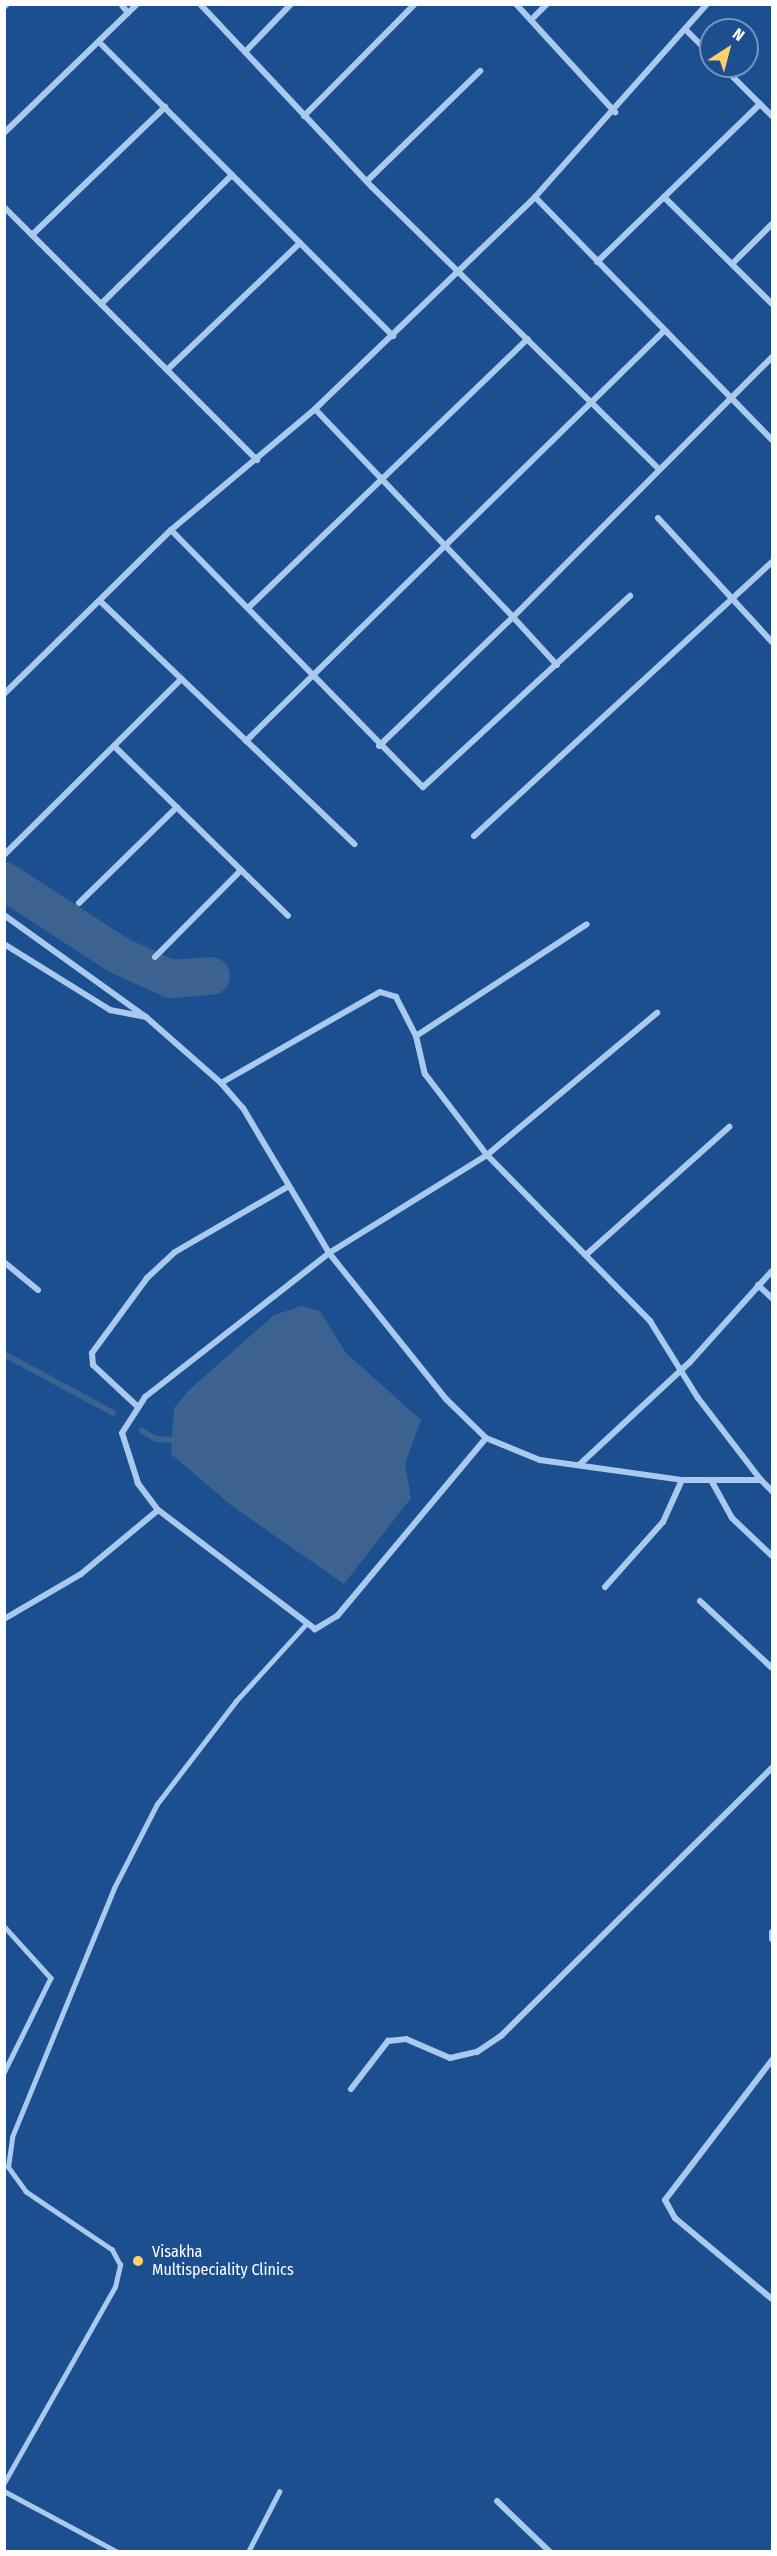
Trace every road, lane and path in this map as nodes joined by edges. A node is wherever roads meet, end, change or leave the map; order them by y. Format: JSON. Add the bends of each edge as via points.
{"nodes":[{"id":1,"x":121,"y":4,"type":"edge"},
{"id":2,"x":137,"y":4,"type":"edge"},
{"id":3,"x":200,"y":4,"type":"edge"},
{"id":4,"x":291,"y":4,"type":"edge"},
{"id":5,"x":516,"y":4,"type":"edge"},
{"id":6,"x":547,"y":4,"type":"edge"},
{"id":7,"x":707,"y":4,"type":"edge"},
{"id":8,"x":414,"y":5,"type":"edge"},
{"id":9,"x":128,"y":13,"type":"junction"},
{"id":10,"x":531,"y":20,"type":"junction"},
{"id":11,"x":685,"y":29,"type":"junction"},
{"id":12,"x":99,"y":42,"type":"junction"},
{"id":13,"x":699,"y":43,"type":"edge"},
{"id":14,"x":245,"y":52,"type":"junction"},
{"id":15,"x":480,"y":71,"type":"dead end"},
{"id":16,"x":734,"y":78,"type":"edge"},
{"id":17,"x":760,"y":104,"type":"junction"},
{"id":18,"x":165,"y":107,"type":"junction"},
{"id":19,"x":615,"y":112,"type":"junction"},
{"id":20,"x":304,"y":116,"type":"junction"},
{"id":21,"x":772,"y":116,"type":"edge"},
{"id":22,"x":4,"y":133,"type":"edge"},
{"id":23,"x":232,"y":175,"type":"junction"},
{"id":24,"x":367,"y":181,"type":"junction"},
{"id":25,"x":535,"y":197,"type":"junction"},
{"id":26,"x":664,"y":197,"type":"junction"},
{"id":27,"x":4,"y":207,"type":"edge"},
{"id":28,"x":772,"y":224,"type":"edge"},
{"id":29,"x":32,"y":234,"type":"junction"},
{"id":30,"x":300,"y":243,"type":"junction"},
{"id":31,"x":597,"y":262,"type":"junction"},
{"id":32,"x":732,"y":264,"type":"junction"},
{"id":33,"x":460,"y":272,"type":"junction"},
{"id":34,"x":101,"y":304,"type":"junction"},
{"id":35,"x":772,"y":304,"type":"edge"},
{"id":36,"x":664,"y":331,"type":"junction"},
{"id":37,"x":393,"y":336,"type":"junction"},
{"id":38,"x":528,"y":339,"type":"junction"},
{"id":39,"x":772,"y":357,"type":"edge"},
{"id":40,"x":167,"y":370,"type":"junction"},
{"id":41,"x":730,"y":399,"type":"junction"},
{"id":42,"x":592,"y":403,"type":"junction"},
{"id":43,"x":315,"y":409,"type":"junction"},
{"id":44,"x":772,"y":440,"type":"edge"},
{"id":45,"x":256,"y":460,"type":"junction"},
{"id":46,"x":659,"y":469,"type":"junction"},
{"id":47,"x":384,"y":478,"type":"junction"},
{"id":48,"x":658,"y":518,"type":"dead end"},
{"id":49,"x":171,"y":530,"type":"junction"},
{"id":50,"x":447,"y":546,"type":"junction"},
{"id":51,"x":772,"y":562,"type":"edge"},
{"id":52,"x":630,"y":596,"type":"dead end"},
{"id":53,"x":732,"y":599,"type":"junction"},
{"id":54,"x":100,"y":601,"type":"junction"},
{"id":55,"x":248,"y":608,"type":"junction"},
{"id":56,"x":513,"y":617,"type":"junction"},
{"id":57,"x":772,"y":642,"type":"edge"},
{"id":58,"x":557,"y":665,"type":"junction"},
{"id":59,"x":312,"y":675,"type":"junction"},
{"id":60,"x":181,"y":679,"type":"junction"},
{"id":61,"x":4,"y":694,"type":"edge"},
{"id":62,"x":246,"y":741,"type":"junction"},
{"id":63,"x":114,"y":746,"type":"junction"},
{"id":64,"x":380,"y":746,"type":"junction"},
{"id":65,"x":177,"y":807,"type":"junction"},
{"id":66,"x":474,"y":836,"type":"dead end"},
{"id":67,"x":354,"y":844,"type":"dead end"},
{"id":68,"x":4,"y":855,"type":"edge"},
{"id":69,"x":241,"y":870,"type":"junction"},
{"id":70,"x":79,"y":903,"type":"dead end"},
{"id":71,"x":4,"y":915,"type":"edge"},
{"id":72,"x":288,"y":916,"type":"dead end"},
{"id":73,"x":587,"y":924,"type":"dead end"},
{"id":74,"x":5,"y":946,"type":"edge"},
{"id":75,"x":156,"y":957,"type":"dead end"},
{"id":76,"x":657,"y":1013,"type":"dead end"},
{"id":77,"x":146,"y":1017,"type":"junction"},
{"id":78,"x":416,"y":1036,"type":"junction"},
{"id":79,"x":221,"y":1083,"type":"junction"},
{"id":80,"x":729,"y":1127,"type":"dead end"},
{"id":81,"x":487,"y":1155,"type":"junction"},
{"id":82,"x":287,"y":1187,"type":"junction"},
{"id":83,"x":328,"y":1253,"type":"junction"},
{"id":84,"x":587,"y":1254,"type":"junction"},
{"id":85,"x":4,"y":1262,"type":"edge"},
{"id":86,"x":772,"y":1271,"type":"edge"},
{"id":87,"x":758,"y":1285,"type":"junction"},
{"id":88,"x":38,"y":1290,"type":"dead end"},
{"id":89,"x":772,"y":1298,"type":"edge"},
{"id":90,"x":681,"y":1371,"type":"junction"},
{"id":91,"x":137,"y":1406,"type":"junction"},
{"id":92,"x":486,"y":1438,"type":"junction"},
{"id":93,"x":579,"y":1465,"type":"junction"},
{"id":94,"x":682,"y":1480,"type":"junction"},
{"id":95,"x":711,"y":1480,"type":"junction"},
{"id":96,"x":761,"y":1480,"type":"junction"},
{"id":97,"x":772,"y":1491,"type":"edge"},
{"id":98,"x":158,"y":1510,"type":"junction"},
{"id":99,"x":772,"y":1556,"type":"edge"},
{"id":100,"x":605,"y":1587,"type":"dead end"},
{"id":101,"x":700,"y":1601,"type":"dead end"},
{"id":102,"x":4,"y":1619,"type":"edge"},
{"id":103,"x":306,"y":1624,"type":"junction"},
{"id":104,"x":772,"y":1668,"type":"edge"},
{"id":105,"x":772,"y":1768,"type":"edge"},
{"id":106,"x":4,"y":1926,"type":"edge"},
{"id":107,"x":772,"y":1932,"type":"edge"},
{"id":108,"x":772,"y":1939,"type":"edge"},
{"id":109,"x":772,"y":2060,"type":"edge"},
{"id":110,"x":4,"y":2073,"type":"edge"},
{"id":111,"x":351,"y":2089,"type":"dead end"},
{"id":112,"x":772,"y":2299,"type":"edge"},
{"id":113,"x":4,"y":2483,"type":"edge"},
{"id":114,"x":4,"y":2491,"type":"edge"},
{"id":115,"x":279,"y":2492,"type":"dead end"},
{"id":116,"x":497,"y":2501,"type":"dead end"},
{"id":117,"x":118,"y":2552,"type":"edge"},
{"id":118,"x":248,"y":2552,"type":"edge"},
{"id":119,"x":550,"y":2552,"type":"edge"}],
"edges":[{"from":1,"to":9,"type":"street"},
{"from":2,"to":9,"type":"street"},
{"from":3,"to":14,"type":"street"},
{"from":4,"to":14,"type":"street"},
{"from":5,"to":10,"type":"street"},
{"from":6,"to":10,"type":"street"},
{"from":7,"to":11,"type":"street"},
{"from":8,"to":20,"type":"street"},
{"from":9,"to":12,"type":"street"},
{"from":10,"to":19,"type":"street"},
{"from":11,"to":13,"type":"street"},
{"from":11,"to":19,"type":"street"},
{"from":12,"to":18,"type":"street"},
{"from":12,"to":22,"type":"street"},
{"from":14,"to":20,"type":"street"},
{"from":15,"to":24,"type":"street"},
{"from":16,"to":17,"type":"street"},
{"from":17,"to":21,"type":"street"},
{"from":17,"to":26,"type":"street"},
{"from":18,"to":23,"type":"street"},
{"from":18,"to":29,"type":"street"},
{"from":19,"to":25,"type":"street"},
{"from":20,"to":24,"type":"street"},
{"from":23,"to":30,"type":"street"},
{"from":23,"to":34,"type":"street"},
{"from":24,"to":33,"type":"street"},
{"from":25,"to":31,"type":"street"},
{"from":25,"to":33,"type":"street"},
{"from":26,"to":31,"type":"street"},
{"from":26,"to":32,"type":"street"},
{"from":27,"to":29,"type":"street"},
{"from":28,"to":32,"type":"street"},
{"from":29,"to":34,"type":"street"},
{"from":30,"to":37,"type":"street"},
{"from":30,"to":40,"type":"street"},
{"from":31,"to":36,"type":"street"},
{"from":32,"to":35,"type":"street"},
{"from":33,"to":37,"type":"street"},
{"from":33,"to":38,"type":"street"},
{"from":34,"to":40,"type":"street"},
{"from":36,"to":41,"type":"street"},
{"from":36,"to":42,"type":"street"},
{"from":37,"to":43,"type":"street"},
{"from":38,"to":42,"type":"street"},
{"from":38,"to":47,"type":"street"},
{"from":39,"to":41,"type":"street"},
{"from":40,"to":45,"type":"street"},
{"from":41,"to":44,"type":"street"},
{"from":41,"to":46,"type":"street"},
{"from":42,"to":46,"type":"street"},
{"from":42,"to":50,"type":"street"},
{"from":43,"to":45,"type":"street"},
{"from":43,"to":47,"type":"street"},
{"from":45,"to":49,"type":"street"},
{"from":46,"to":56,"type":"street"},
{"from":47,"to":50,"type":"street"},
{"from":47,"to":55,"type":"street"},
{"from":48,"to":53,"type":"street"},
{"from":49,"to":54,"type":"street"},
{"from":49,"to":55,"type":"street"},
{"from":50,"to":56,"type":"street"},
{"from":50,"to":59,"type":"street"},
{"from":51,"to":53,"type":"street"},
{"from":52,"to":58,"type":"street"},
{"from":53,"to":57,"type":"street"},
{"from":53,"to":66,"type":"street"},
{"from":54,"to":60,"type":"street"},
{"from":54,"to":61,"type":"street"},
{"from":55,"to":59,"type":"street"},
{"from":56,"to":58,"type":"street"},
{"from":56,"to":64,"type":"street"},
{"from":58,"to":64,"type":"street","via":[[430,785],[417,784]]},
{"from":59,"to":62,"type":"street"},
{"from":59,"to":64,"type":"street"},
{"from":60,"to":62,"type":"street"},
{"from":60,"to":63,"type":"street"},
{"from":62,"to":67,"type":"street"},
{"from":63,"to":65,"type":"street"},
{"from":63,"to":68,"type":"street"},
{"from":65,"to":69,"type":"street"},
{"from":65,"to":70,"type":"street"},
{"from":69,"to":72,"type":"street"},
{"from":69,"to":75,"type":"street"},
{"from":71,"to":77,"type":"street"},
{"from":73,"to":78,"type":"street"},
{"from":74,"to":77,"type":"street","via":[[110,1010]]},
{"from":76,"to":81,"type":"street"},
{"from":77,"to":79,"type":"street"},
{"from":78,"to":79,"type":"street","via":[[396,997],[380,992]]},
{"from":78,"to":81,"type":"street","via":[[425,1074]]},
{"from":79,"to":82,"type":"street","via":[[243,1108]]},
{"from":80,"to":84,"type":"street"},
{"from":81,"to":83,"type":"street"},
{"from":81,"to":84,"type":"street"},
{"from":82,"to":83,"type":"street"},
{"from":82,"to":91,"type":"street","via":[[175,1252],[147,1278],[92,1353],[93,1365]]},
{"from":83,"to":91,"type":"street"},
{"from":83,"to":92,"type":"street","via":[[446,1400]]},
{"from":84,"to":90,"type":"street","via":[[650,1321]]},
{"from":85,"to":88,"type":"street"},
{"from":86,"to":87,"type":"street"},
{"from":87,"to":89,"type":"street"},
{"from":87,"to":90,"type":"street"},
{"from":90,"to":93,"type":"street"},
{"from":90,"to":96,"type":"street"},
{"from":91,"to":98,"type":"street","via":[[122,1433],[125,1455]]},
{"from":92,"to":93,"type":"street","via":[[521,1455]]},
{"from":92,"to":103,"type":"street","via":[[327,1626]]},
{"from":93,"to":94,"type":"street"},
{"from":94,"to":95,"type":"street"},
{"from":94,"to":100,"type":"street","via":[[663,1522]]},
{"from":95,"to":96,"type":"street"},
{"from":95,"to":99,"type":"street","via":[[732,1518]]},
{"from":96,"to":97,"type":"street"},
{"from":98,"to":102,"type":"street","via":[[81,1574]]},
{"from":98,"to":103,"type":"street"},
{"from":101,"to":104,"type":"street"},
{"from":103,"to":113,"type":"lane","via":[[236,1701],[157,1804],[114,1888],[12,2137],[8,2167],[26,2192],[112,2250],[120,2265],[115,2287]]},
{"from":105,"to":111,"type":"street","via":[[502,2035],[477,2052],[450,2058],[406,2039],[388,2041]]},
{"from":106,"to":110,"type":"lane","via":[[51,1978]]},
{"from":107,"to":108,"type":"street"},
{"from":109,"to":112,"type":"street","via":[[666,2199],[675,2218]]},
{"from":114,"to":117,"type":"lane"},
{"from":115,"to":118,"type":"lane"},
{"from":116,"to":119,"type":"street"}]}
